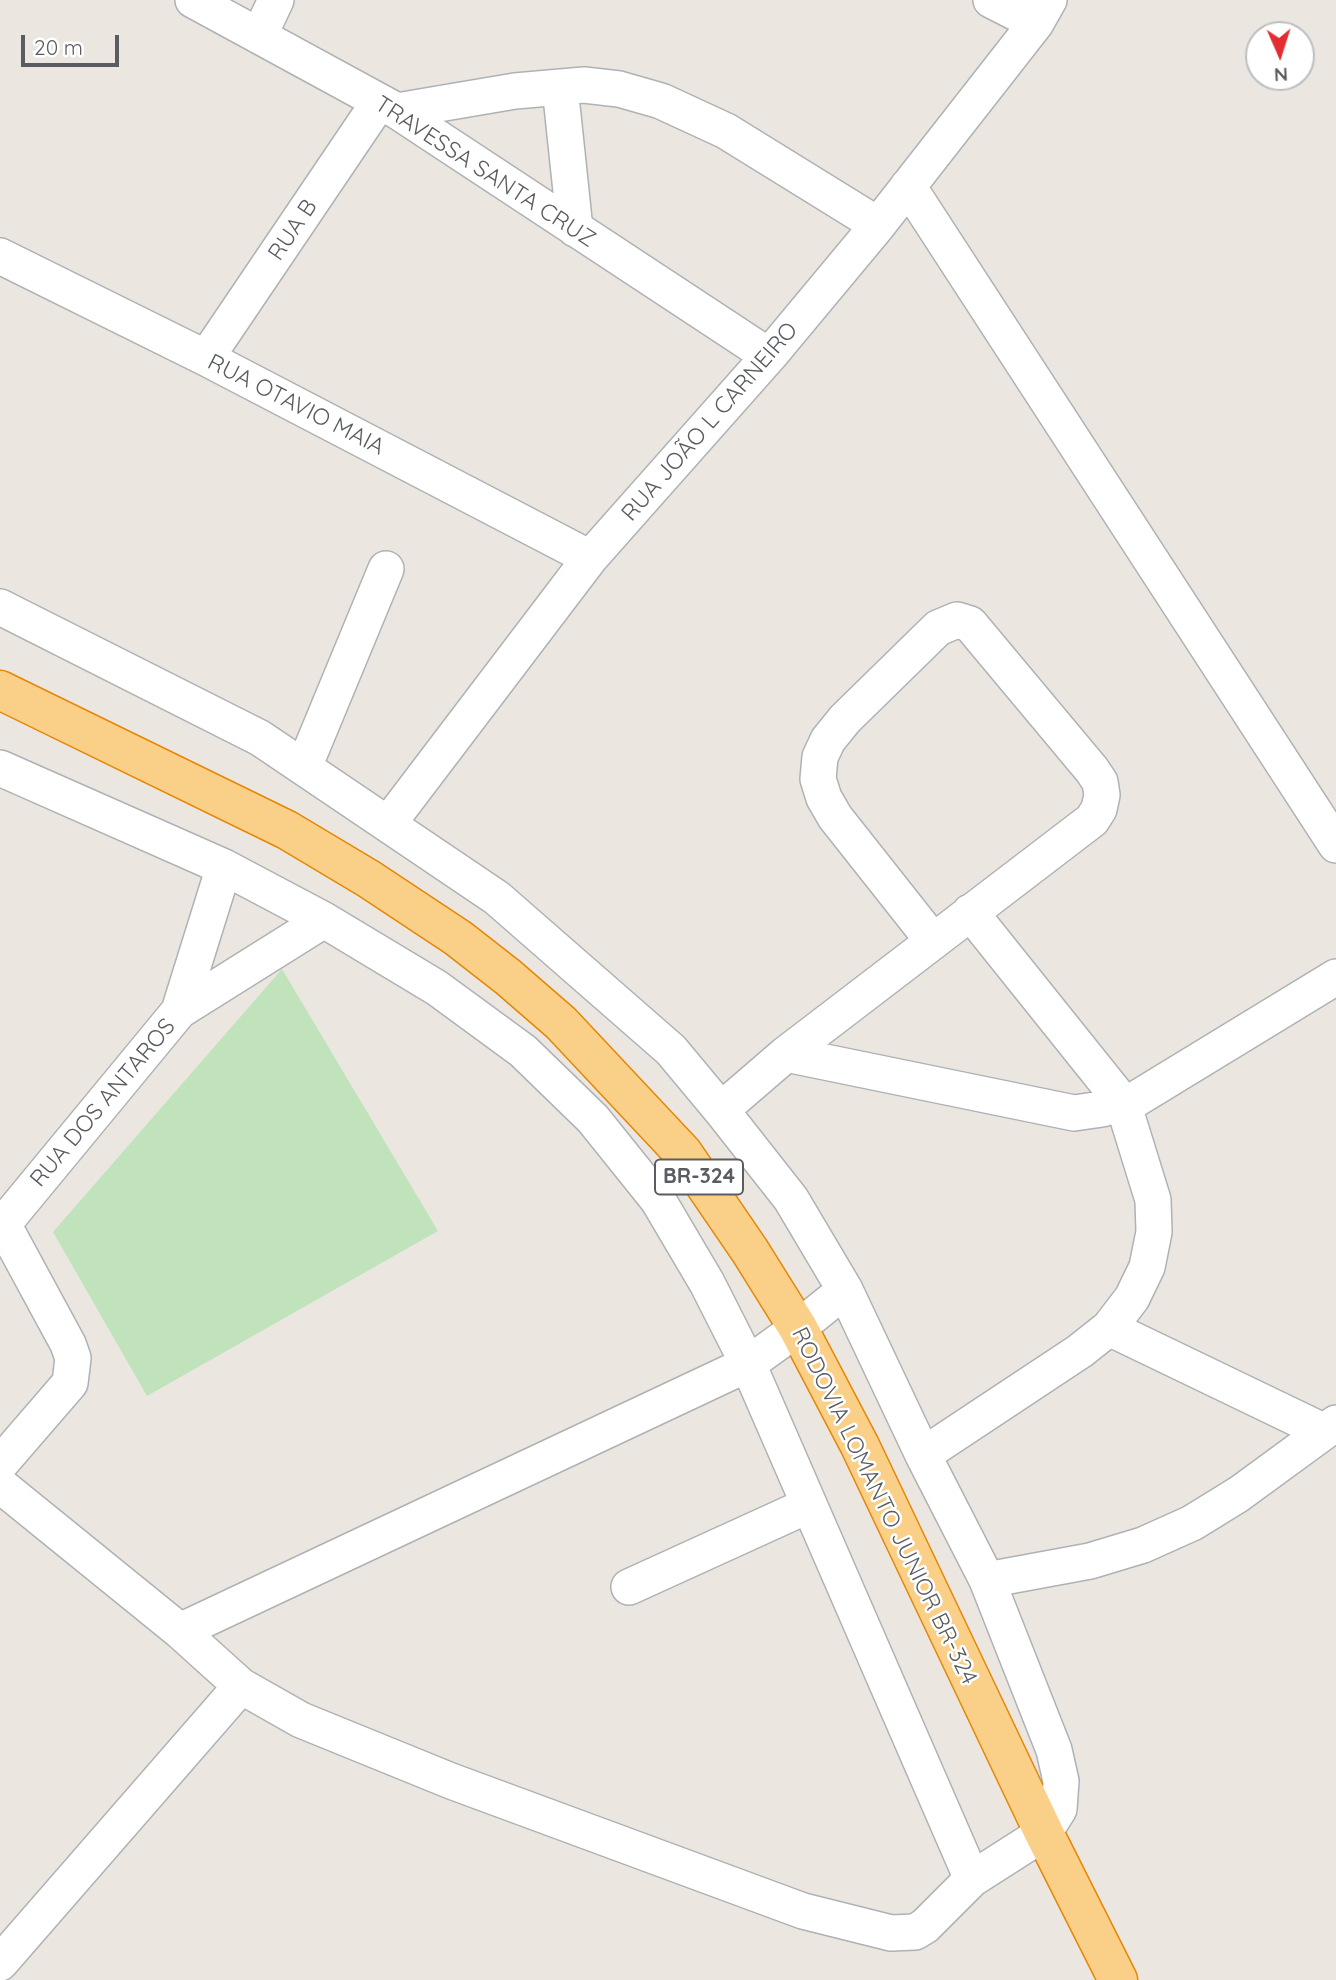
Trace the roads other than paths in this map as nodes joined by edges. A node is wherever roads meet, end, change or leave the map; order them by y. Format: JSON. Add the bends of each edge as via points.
{"nodes":[{"id":1,"x":193,"y":0,"type":"edge"},
{"id":2,"x":276,"y":0,"type":"edge"},
{"id":3,"x":991,"y":0,"type":"edge"},
{"id":4,"x":1042,"y":11,"type":"edge"},
{"id":5,"x":259,"y":36,"type":"junction"},
{"id":6,"x":560,"y":87,"type":"junction"},
{"id":7,"x":388,"y":107,"type":"junction"},
{"id":8,"x":908,"y":187,"type":"junction"},
{"id":9,"x":878,"y":225,"type":"junction"},
{"id":10,"x":575,"y":229,"type":"junction"},
{"id":11,"x":0,"y":256,"type":"edge"},
{"id":12,"x":769,"y":356,"type":"junction"},
{"id":13,"x":206,"y":358,"type":"junction"},
{"id":14,"x":590,"y":558,"type":"junction"},
{"id":15,"x":386,"y":569,"type":"dead end"},
{"id":16,"x":0,"y":607,"type":"edge"},
{"id":17,"x":0,"y":690,"type":"edge"},
{"id":18,"x":304,"y":767,"type":"junction"},
{"id":19,"x":0,"y":768,"type":"edge"},
{"id":20,"x":388,"y":824,"type":"junction"},
{"id":21,"x":1336,"y":845,"type":"edge"},
{"id":22,"x":223,"y":867,"type":"junction"},
{"id":23,"x":970,"y":912,"type":"junction"},
{"id":24,"x":324,"y":920,"type":"junction"},
{"id":25,"x":933,"y":941,"type":"junction"},
{"id":26,"x":1336,"y":977,"type":"edge"},
{"id":27,"x":179,"y":1011,"type":"junction"},
{"id":28,"x":786,"y":1054,"type":"junction"},
{"id":29,"x":1123,"y":1103,"type":"junction"},
{"id":30,"x":721,"y":1110,"type":"junction"},
{"id":31,"x":1,"y":1226,"type":"edge"},
{"id":32,"x":845,"y":1290,"type":"junction"},
{"id":33,"x":798,"y":1328,"type":"junction"},
{"id":34,"x":1109,"y":1328,"type":"junction"},
{"id":35,"x":748,"y":1364,"type":"junction"},
{"id":36,"x":1330,"y":1427,"type":"edge"},
{"id":37,"x":923,"y":1455,"type":"junction"},
{"id":38,"x":0,"y":1464,"type":"edge"},
{"id":39,"x":0,"y":1485,"type":"edge"},
{"id":40,"x":809,"y":1505,"type":"junction"},
{"id":41,"x":986,"y":1580,"type":"junction"},
{"id":42,"x":629,"y":1587,"type":"dead end"},
{"id":43,"x":180,"y":1631,"type":"junction"},
{"id":44,"x":241,"y":1686,"type":"junction"},
{"id":45,"x":1044,"y":1833,"type":"junction"},
{"id":46,"x":972,"y":1879,"type":"junction"},
{"id":47,"x":0,"y":1963,"type":"edge"},
{"id":48,"x":1118,"y":1980,"type":"edge"}],
"edges":[{"from":1,"to":5,"type":"street","name":"TRAVESSA SANTA CRUZ"},
{"from":2,"to":5,"type":"street"},
{"from":3,"to":4,"type":"street"},
{"from":4,"to":8,"type":"street","name":"RUA JOÃO L CARNEIRO"},
{"from":5,"to":7,"type":"street","name":"TRAVESSA SANTA CRUZ"},
{"from":6,"to":7,"type":"street"},
{"from":6,"to":9,"type":"street","via":[[619,89],[661,101],[726,131]]},
{"from":6,"to":10,"type":"street"},
{"from":7,"to":10,"type":"street","name":"TRAVESSA SANTA CRUZ"},
{"from":7,"to":13,"type":"street","name":"RUA B"},
{"from":8,"to":9,"type":"street","name":"RUA JOÃO L CARNEIRO"},
{"from":8,"to":21,"type":"street"},
{"from":9,"to":12,"type":"street","name":"RUA JOÃO L CARNEIRO"},
{"from":10,"to":12,"type":"street","name":"TRAVESSA SANTA CRUZ"},
{"from":11,"to":13,"type":"street","name":"RUA OTAVIO MAIA"},
{"from":12,"to":14,"type":"street","name":"RUA JOÃO L CARNEIRO"},
{"from":13,"to":14,"type":"street","name":"RUA OTAVIO MAIA"},
{"from":14,"to":20,"type":"street","name":"RUA JOÃO L CARNEIRO"},
{"from":15,"to":18,"type":"street"},
{"from":16,"to":18,"type":"street","via":[[260,738]]},
{"from":17,"to":33,"type":"highway","name":"RODOVIA LOMANTO JUNIOR BR-324","number":"BR-324","via":[[286,830],[369,879],[508,977],[561,1023],[683,1153]]},
{"from":18,"to":20,"type":"street"},
{"from":19,"to":22,"type":"street"},
{"from":20,"to":30,"type":"street","via":[[497,898],[671,1050]]},
{"from":22,"to":24,"type":"street"},
{"from":22,"to":27,"type":"street","name":"RUA DOS ANTAROS"},
{"from":23,"to":25,"type":"street"},
{"from":23,"to":25,"type":"street","via":[[1092,820],[1102,794],[1093,770],[971,624],[957,620],[938,628],[845,719],[828,740],[818,779],[835,817]]},
{"from":23,"to":29,"type":"street"},
{"from":24,"to":27,"type":"street","name":"RUA DOS ANTAROS"},
{"from":24,"to":35,"type":"street","via":[[437,988],[523,1051],[593,1119],[658,1200]]},
{"from":25,"to":28,"type":"street"},
{"from":26,"to":29,"type":"street","via":[[1136,1100]]},
{"from":27,"to":31,"type":"street","name":"RUA DOS ANTAROS"},
{"from":28,"to":29,"type":"street","via":[[1074,1113]]},
{"from":28,"to":30,"type":"street"},
{"from":29,"to":34,"type":"street","via":[[1153,1200],[1154,1232],[1147,1267],[1132,1298]]},
{"from":30,"to":32,"type":"street","via":[[791,1199]]},
{"from":31,"to":38,"type":"street","via":[[73,1358],[70,1383]]},
{"from":32,"to":33,"type":"street"},
{"from":32,"to":37,"type":"street"},
{"from":33,"to":35,"type":"street"},
{"from":33,"to":45,"type":"highway","name":"RODOVIA LOMANTO JUNIOR BR-324","number":"BR-324","via":[[860,1446]]},
{"from":34,"to":36,"type":"street"},
{"from":34,"to":37,"type":"street"},
{"from":35,"to":40,"type":"street"},
{"from":35,"to":43,"type":"street"},
{"from":36,"to":41,"type":"street","via":[[1240,1494],[1192,1523],[1090,1561]]},
{"from":37,"to":41,"type":"street"},
{"from":39,"to":43,"type":"street"},
{"from":40,"to":42,"type":"street"},
{"from":40,"to":46,"type":"street"},
{"from":41,"to":45,"type":"street","via":[[1055,1750],[1061,1781],[1059,1809]]},
{"from":43,"to":44,"type":"street"},
{"from":44,"to":46,"type":"street","via":[[301,1720],[451,1781],[803,1911],[905,1934],[925,1926]]},
{"from":44,"to":47,"type":"street"},
{"from":45,"to":46,"type":"street"},
{"from":45,"to":48,"type":"highway","name":"RODOVIA LOMANTO JUNIOR BR-324","number":"BR-324"}]}
